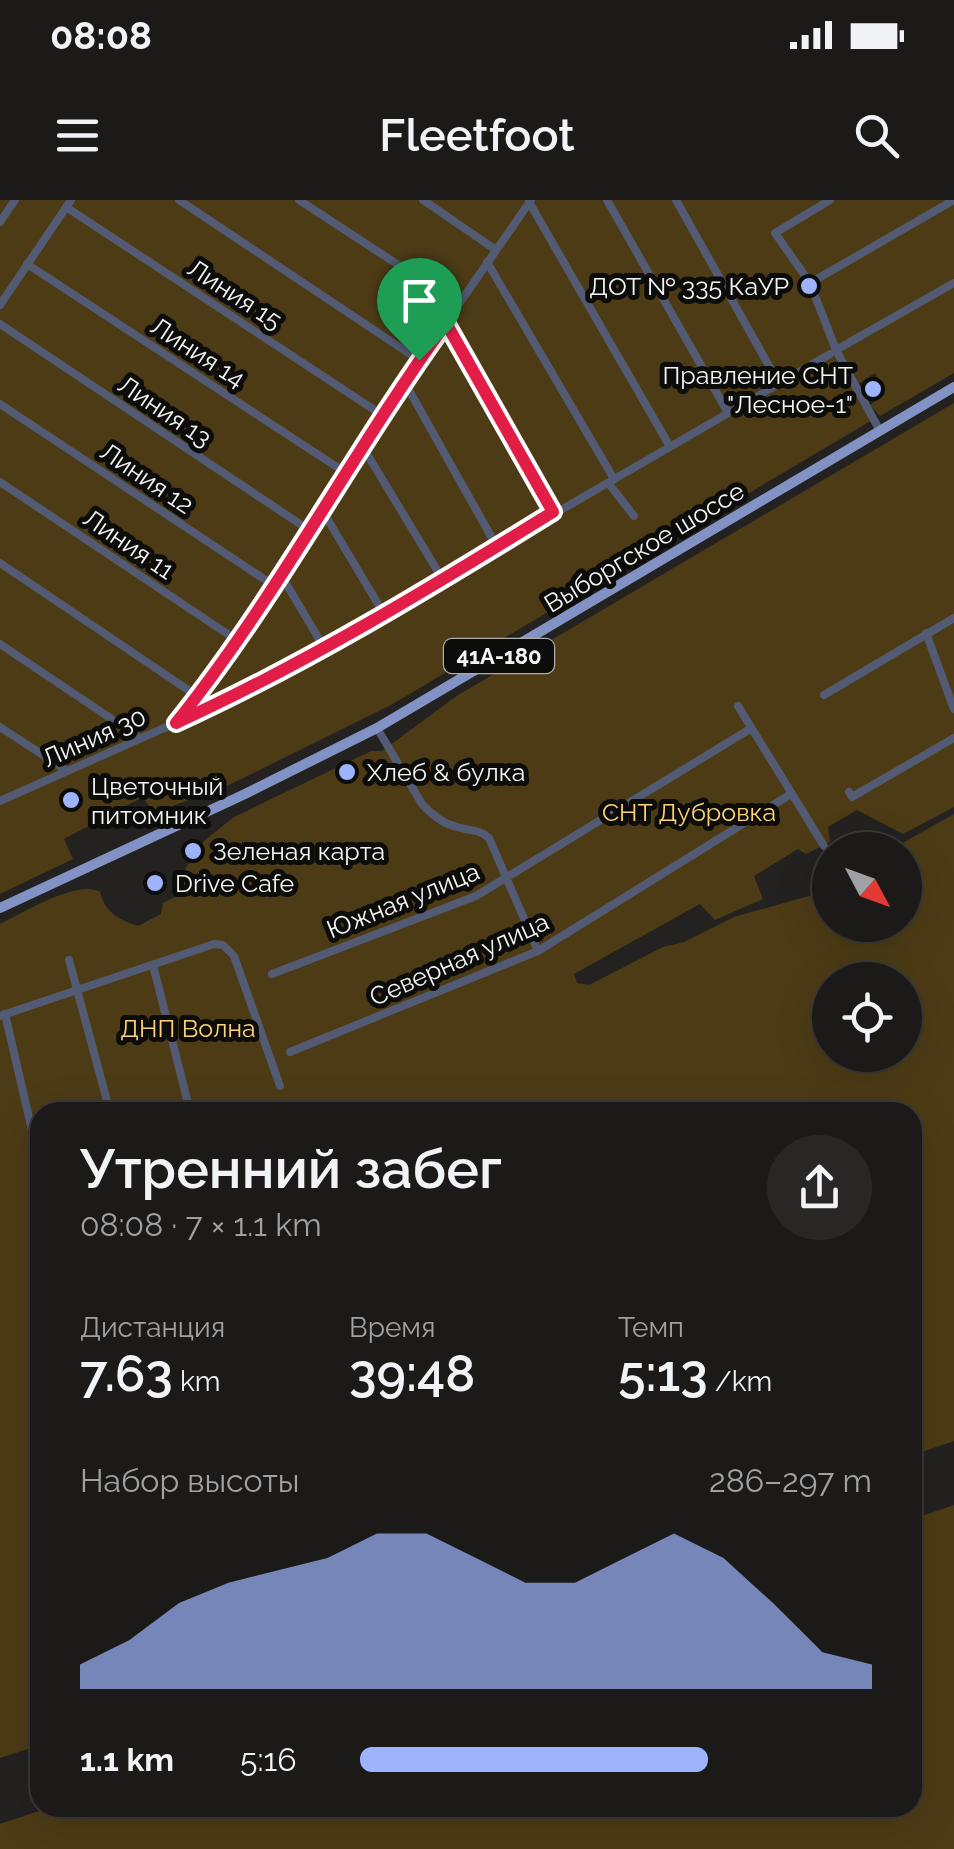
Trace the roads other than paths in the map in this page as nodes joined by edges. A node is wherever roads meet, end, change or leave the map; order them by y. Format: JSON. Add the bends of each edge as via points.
{"nodes":[{"id":1,"x":15,"y":200,"type":"edge"},
{"id":2,"x":180,"y":200,"type":"edge"},
{"id":3,"x":299,"y":200,"type":"edge"},
{"id":4,"x":423,"y":200,"type":"edge"},
{"id":5,"x":607,"y":200,"type":"edge"},
{"id":6,"x":676,"y":200,"type":"edge"},
{"id":7,"x":830,"y":200,"type":"edge"},
{"id":8,"x":954,"y":200,"type":"edge"},
{"id":9,"x":530,"y":201,"type":"edge"},
{"id":10,"x":68,"y":203,"type":"edge"},
{"id":11,"x":0,"y":222,"type":"edge"},
{"id":12,"x":496,"y":250,"type":"junction"},
{"id":13,"x":487,"y":262,"type":"junction"},
{"id":14,"x":28,"y":264,"type":"junction"},
{"id":15,"x":810,"y":283,"type":"junction"},
{"id":16,"x":954,"y":283,"type":"edge"},
{"id":17,"x":458,"y":304,"type":"junction"},
{"id":18,"x":0,"y":305,"type":"edge"},
{"id":19,"x":446,"y":323,"type":"junction"},
{"id":20,"x":0,"y":324,"type":"edge"},
{"id":21,"x":833,"y":352,"type":"junction"},
{"id":22,"x":419,"y":360,"type":"junction"},
{"id":23,"x":778,"y":382,"type":"junction"},
{"id":24,"x":404,"y":383,"type":"junction"},
{"id":25,"x":954,"y":387,"type":"edge"},
{"id":26,"x":0,"y":404,"type":"edge"},
{"id":27,"x":727,"y":412,"type":"junction"},
{"id":28,"x":382,"y":415,"type":"junction"},
{"id":29,"x":880,"y":431,"type":"junction"},
{"id":30,"x":668,"y":445,"type":"junction"},
{"id":31,"x":364,"y":448,"type":"junction"},
{"id":32,"x":346,"y":473,"type":"junction"},
{"id":33,"x":0,"y":482,"type":"edge"},
{"id":34,"x":612,"y":482,"type":"junction"},
{"id":35,"x":322,"y":510,"type":"junction"},
{"id":36,"x":553,"y":512,"type":"junction"},
{"id":37,"x":634,"y":516,"type":"dead end"},
{"id":38,"x":308,"y":530,"type":"junction"},
{"id":39,"x":497,"y":547,"type":"junction"},
{"id":40,"x":0,"y":563,"type":"edge"},
{"id":41,"x":282,"y":575,"type":"junction"},
{"id":42,"x":443,"y":580,"type":"junction"},
{"id":43,"x":273,"y":586,"type":"junction"},
{"id":44,"x":384,"y":614,"type":"junction"},
{"id":45,"x":954,"y":618,"type":"edge"},
{"id":46,"x":926,"y":633,"type":"junction"},
{"id":47,"x":236,"y":640,"type":"junction"},
{"id":48,"x":0,"y":644,"type":"edge"},
{"id":49,"x":326,"y":649,"type":"junction"},
{"id":50,"x":824,"y":695,"type":"dead end"},
{"id":51,"x":197,"y":696,"type":"junction"},
{"id":52,"x":738,"y":706,"type":"dead end"},
{"id":53,"x":954,"y":709,"type":"edge"},
{"id":54,"x":176,"y":723,"type":"junction"},
{"id":55,"x":0,"y":727,"type":"edge"},
{"id":56,"x":377,"y":728,"type":"junction"},
{"id":57,"x":750,"y":728,"type":"junction"},
{"id":58,"x":140,"y":738,"type":"junction"},
{"id":59,"x":954,"y":738,"type":"edge"},
{"id":60,"x":66,"y":770,"type":"junction"},
{"id":61,"x":849,"y":792,"type":"dead end"},
{"id":62,"x":791,"y":794,"type":"junction"},
{"id":63,"x":0,"y":801,"type":"edge"},
{"id":64,"x":815,"y":832,"type":"edge"},
{"id":65,"x":509,"y":878,"type":"junction"},
{"id":66,"x":0,"y":908,"type":"edge"},
{"id":67,"x":538,"y":951,"type":"junction"},
{"id":68,"x":69,"y":960,"type":"dead end"},
{"id":69,"x":153,"y":965,"type":"junction"},
{"id":70,"x":272,"y":974,"type":"dead end"},
{"id":71,"x":79,"y":990,"type":"junction"},
{"id":72,"x":3,"y":1015,"type":"edge"},
{"id":73,"x":290,"y":1052,"type":"dead end"},
{"id":74,"x":280,"y":1086,"type":"dead end"},
{"id":75,"x":107,"y":1102,"type":"edge"},
{"id":76,"x":188,"y":1102,"type":"edge"},
{"id":77,"x":30,"y":1124,"type":"edge"}],
"edges":[{"from":1,"to":11,"type":"street"},
{"from":2,"to":22,"type":"street"},
{"from":3,"to":17,"type":"street"},
{"from":4,"to":12,"type":"street"},
{"from":5,"to":27,"type":"street"},
{"from":6,"to":23,"type":"street"},
{"from":7,"to":15,"type":"street","via":[[776,233]]},
{"from":8,"to":15,"type":"street"},
{"from":9,"to":12,"type":"street"},
{"from":9,"to":30,"type":"street"},
{"from":10,"to":14,"type":"street"},
{"from":10,"to":28,"type":"street","name":"Линия 15"},
{"from":12,"to":13,"type":"street"},
{"from":13,"to":17,"type":"street"},
{"from":13,"to":34,"type":"street"},
{"from":14,"to":18,"type":"street"},
{"from":14,"to":32,"type":"street","name":"Линия 14"},
{"from":15,"to":21,"type":"street"},
{"from":16,"to":21,"type":"street","name":"Линия 30"},
{"from":17,"to":19,"type":"street"},
{"from":19,"to":22,"type":"street"},
{"from":19,"to":36,"type":"street"},
{"from":20,"to":38,"type":"street","name":"Линия 13"},
{"from":21,"to":23,"type":"street","name":"Линия 30"},
{"from":21,"to":29,"type":"street"},
{"from":22,"to":24,"type":"street"},
{"from":23,"to":27,"type":"street","name":"Линия 30"},
{"from":24,"to":28,"type":"street"},
{"from":24,"to":39,"type":"street"},
{"from":25,"to":29,"type":"main road","name":"Выборгское шоссе","number":"41А-180"},
{"from":26,"to":43,"type":"street","name":"Линия 12"},
{"from":27,"to":30,"type":"street","name":"Линия 30"},
{"from":28,"to":31,"type":"street"},
{"from":29,"to":56,"type":"main road","name":"Выборгское шоссе","number":"41А-180"},
{"from":30,"to":34,"type":"street","name":"Линия 30"},
{"from":31,"to":32,"type":"street"},
{"from":31,"to":42,"type":"street"},
{"from":32,"to":35,"type":"street"},
{"from":33,"to":47,"type":"street","name":"Линия 11"},
{"from":34,"to":36,"type":"street","name":"Линия 30"},
{"from":34,"to":37,"type":"street"},
{"from":35,"to":38,"type":"street"},
{"from":35,"to":44,"type":"street"},
{"from":36,"to":39,"type":"street","name":"Линия 30"},
{"from":38,"to":41,"type":"street"},
{"from":39,"to":42,"type":"street","name":"Линия 30"},
{"from":40,"to":51,"type":"street"},
{"from":41,"to":43,"type":"street"},
{"from":41,"to":49,"type":"street"},
{"from":42,"to":44,"type":"street","name":"Линия 30"},
{"from":43,"to":47,"type":"street"},
{"from":44,"to":49,"type":"street","name":"Линия 30"},
{"from":45,"to":46,"type":"street"},
{"from":46,"to":50,"type":"street"},
{"from":46,"to":53,"type":"street"},
{"from":47,"to":51,"type":"street"},
{"from":48,"to":58,"type":"street"},
{"from":49,"to":54,"type":"street","name":"Линия 30"},
{"from":51,"to":54,"type":"street"},
{"from":52,"to":57,"type":"street"},
{"from":54,"to":58,"type":"street","name":"Линия 30"},
{"from":55,"to":60,"type":"street"},
{"from":56,"to":65,"type":"street","via":[[422,804],[440,821],[482,832]]},
{"from":56,"to":66,"type":"main road","name":"Выборгское шоссе","number":"41А-180"},
{"from":57,"to":62,"type":"street"},
{"from":57,"to":65,"type":"street","name":"Южная улица"},
{"from":58,"to":60,"type":"street","name":"Линия 30"},
{"from":59,"to":61,"type":"street","via":[[852,797]]},
{"from":60,"to":63,"type":"street","name":"Линия 30"},
{"from":62,"to":64,"type":"street"},
{"from":62,"to":67,"type":"street","name":"Северная улица"},
{"from":65,"to":67,"type":"street"},
{"from":65,"to":70,"type":"street","name":"Южная улица"},
{"from":67,"to":73,"type":"street","name":"Северная улица"},
{"from":68,"to":71,"type":"street"},
{"from":69,"to":71,"type":"street"},
{"from":69,"to":74,"type":"street","via":[[214,944],[229,948]]},
{"from":69,"to":76,"type":"street"},
{"from":71,"to":72,"type":"street"},
{"from":71,"to":75,"type":"street"},
{"from":72,"to":77,"type":"street"}]}
